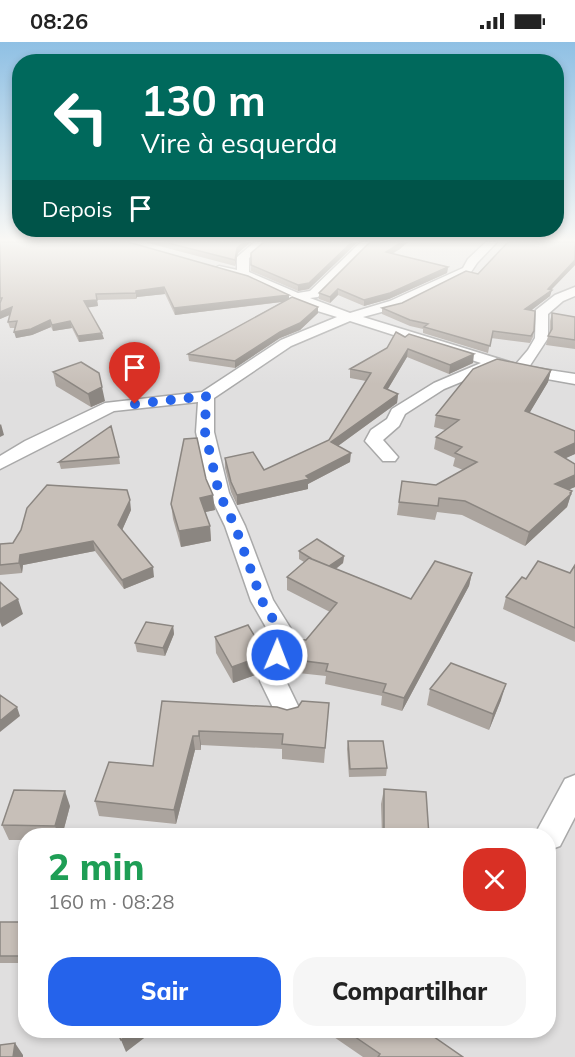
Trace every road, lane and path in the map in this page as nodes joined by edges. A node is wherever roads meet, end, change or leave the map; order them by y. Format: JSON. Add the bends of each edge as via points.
{"nodes":[{"id":1,"x":280,"y":289,"type":"edge"},
{"id":2,"x":319,"y":289,"type":"edge"},
{"id":3,"x":426,"y":289,"type":"edge"},
{"id":4,"x":575,"y":291,"type":"edge"},
{"id":5,"x":295,"y":297,"type":"junction"},
{"id":6,"x":349,"y":317,"type":"junction"},
{"id":7,"x":494,"y":363,"type":"junction"},
{"id":8,"x":519,"y":370,"type":"junction"},
{"id":9,"x":575,"y":379,"type":"edge"},
{"id":10,"x":206,"y":396,"type":"junction"},
{"id":11,"x":389,"y":457,"type":"dead end"},
{"id":12,"x":0,"y":464,"type":"edge"},
{"id":13,"x":288,"y":712,"type":"edge"},
{"id":14,"x":575,"y":788,"type":"edge"},
{"id":15,"x":553,"y":828,"type":"edge"}],
"edges":[{"from":1,"to":5,"type":"street"},
{"from":2,"to":5,"type":"street"},
{"from":3,"to":6,"type":"street","via":[[395,304]]},
{"from":4,"to":8,"type":"street","via":[[541,313],[541,345]]},
{"from":5,"to":6,"type":"street"},
{"from":6,"to":7,"type":"street"},
{"from":6,"to":10,"type":"street","via":[[286,343]]},
{"from":7,"to":8,"type":"street"},
{"from":7,"to":11,"type":"street","via":[[439,386],[398,412],[396,420],[374,441]]},
{"from":8,"to":9,"type":"street"},
{"from":10,"to":12,"type":"street","via":[[111,406]]},
{"from":10,"to":13,"type":"street","via":[[205,432],[219,493],[262,601],[279,629],[281,639],[273,681]]},
{"from":14,"to":15,"type":"street"}]}
